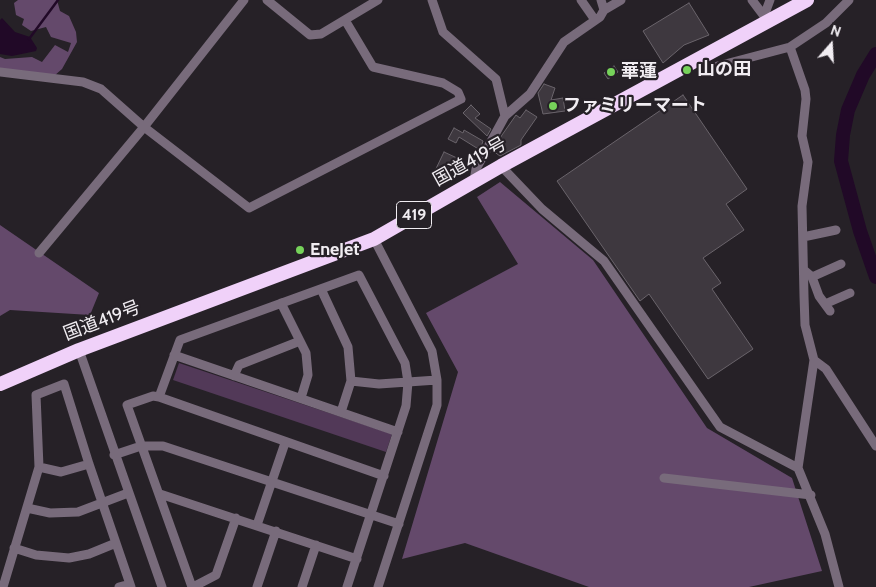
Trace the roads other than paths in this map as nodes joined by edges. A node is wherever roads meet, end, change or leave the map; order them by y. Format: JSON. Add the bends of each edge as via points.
{"nodes":[{"id":1,"x":244,"y":0,"type":"edge"},
{"id":2,"x":267,"y":0,"type":"edge"},
{"id":3,"x":378,"y":0,"type":"edge"},
{"id":4,"x":432,"y":0,"type":"edge"},
{"id":5,"x":581,"y":0,"type":"edge"},
{"id":6,"x":601,"y":0,"type":"edge"},
{"id":7,"x":621,"y":0,"type":"edge"},
{"id":8,"x":752,"y":0,"type":"edge"},
{"id":9,"x":770,"y":0,"type":"edge"},
{"id":10,"x":807,"y":0,"type":"edge"},
{"id":11,"x":849,"y":0,"type":"edge"},
{"id":12,"x":604,"y":10,"type":"junction"},
{"id":13,"x":345,"y":20,"type":"junction"},
{"id":14,"x":595,"y":20,"type":"junction"},
{"id":15,"x":764,"y":20,"type":"junction"},
{"id":16,"x":790,"y":47,"type":"junction"},
{"id":17,"x":700,"y":59,"type":"junction"},
{"id":18,"x":0,"y":72,"type":"edge"},
{"id":19,"x":505,"y":116,"type":"junction"},
{"id":20,"x":144,"y":127,"type":"junction"},
{"id":21,"x":501,"y":166,"type":"junction"},
{"id":22,"x":474,"y":181,"type":"junction"},
{"id":23,"x":836,"y":230,"type":"dead end"},
{"id":24,"x":803,"y":237,"type":"junction"},
{"id":25,"x":374,"y":239,"type":"junction"},
{"id":26,"x":39,"y":253,"type":"dead end"},
{"id":27,"x":841,"y":264,"type":"dead end"},
{"id":28,"x":808,"y":274,"type":"junction"},
{"id":29,"x":320,"y":289,"type":"junction"},
{"id":30,"x":850,"y":293,"type":"dead end"},
{"id":31,"x":281,"y":304,"type":"junction"},
{"id":32,"x":300,"y":341,"type":"junction"},
{"id":33,"x":79,"y":350,"type":"junction"},
{"id":34,"x":174,"y":355,"type":"junction"},
{"id":35,"x":814,"y":360,"type":"junction"},
{"id":36,"x":234,"y":376,"type":"junction"},
{"id":37,"x":437,"y":380,"type":"junction"},
{"id":38,"x":351,"y":381,"type":"junction"},
{"id":39,"x":408,"y":382,"type":"junction"},
{"id":40,"x":0,"y":384,"type":"edge"},
{"id":41,"x":159,"y":397,"type":"junction"},
{"id":42,"x":300,"y":398,"type":"junction"},
{"id":43,"x":341,"y":412,"type":"junction"},
{"id":44,"x":398,"y":432,"type":"junction"},
{"id":45,"x":284,"y":442,"type":"junction"},
{"id":46,"x":141,"y":446,"type":"junction"},
{"id":47,"x":876,"y":446,"type":"edge"},
{"id":48,"x":114,"y":455,"type":"junction"},
{"id":49,"x":89,"y":464,"type":"junction"},
{"id":50,"x":39,"y":467,"type":"junction"},
{"id":51,"x":798,"y":468,"type":"junction"},
{"id":52,"x":384,"y":476,"type":"junction"},
{"id":53,"x":664,"y":478,"type":"dead end"},
{"id":54,"x":272,"y":482,"type":"junction"},
{"id":55,"x":128,"y":493,"type":"junction"},
{"id":56,"x":160,"y":494,"type":"junction"},
{"id":57,"x":811,"y":495,"type":"junction"},
{"id":58,"x":102,"y":503,"type":"junction"},
{"id":59,"x":27,"y":508,"type":"junction"},
{"id":60,"x":370,"y":515,"type":"junction"},
{"id":61,"x":236,"y":518,"type":"junction"},
{"id":62,"x":399,"y":524,"type":"junction"},
{"id":63,"x":258,"y":525,"type":"junction"},
{"id":64,"x":276,"y":532,"type":"junction"},
{"id":65,"x":116,"y":543,"type":"junction"},
{"id":66,"x":316,"y":545,"type":"junction"},
{"id":67,"x":14,"y":548,"type":"junction"},
{"id":68,"x":357,"y":559,"type":"junction"},
{"id":69,"x":131,"y":585,"type":"edge"},
{"id":70,"x":3,"y":587,"type":"edge"},
{"id":71,"x":119,"y":587,"type":"edge"},
{"id":72,"x":162,"y":587,"type":"edge"},
{"id":73,"x":192,"y":587,"type":"edge"},
{"id":74,"x":257,"y":587,"type":"edge"},
{"id":75,"x":302,"y":587,"type":"edge"},
{"id":76,"x":347,"y":587,"type":"edge"},
{"id":77,"x":378,"y":587,"type":"edge"},
{"id":78,"x":839,"y":587,"type":"edge"}],
"edges":[{"from":1,"to":20,"type":"street"},
{"from":2,"to":13,"type":"street","via":[[310,34],[321,34]]},
{"from":3,"to":13,"type":"street"},
{"from":4,"to":19,"type":"street","via":[[443,32],[496,79]]},
{"from":5,"to":14,"type":"street"},
{"from":6,"to":12,"type":"street"},
{"from":7,"to":12,"type":"street"},
{"from":8,"to":15,"type":"street"},
{"from":9,"to":15,"type":"street"},
{"from":10,"to":15,"type":"highway","name":"国道419号","number":"419"},
{"from":11,"to":16,"type":"street","via":[[826,23]]},
{"from":12,"to":14,"type":"street"},
{"from":13,"to":20,"type":"street","via":[[373,67],[443,83],[458,92],[461,99],[249,208]]},
{"from":14,"to":19,"type":"street","via":[[564,42],[530,94]]},
{"from":15,"to":17,"type":"highway","name":"国道419号","number":"419"},
{"from":16,"to":17,"type":"street","via":[[710,68]]},
{"from":16,"to":24,"type":"street","via":[[806,100],[802,136],[808,162],[802,206]]},
{"from":17,"to":21,"type":"highway","name":"国道419号","number":"419"},
{"from":18,"to":20,"type":"street","via":[[92,84],[102,89]]},
{"from":19,"to":22,"type":"street","via":[[476,169]]},
{"from":20,"to":26,"type":"street"},
{"from":21,"to":22,"type":"highway","name":"国道419号","number":"419"},
{"from":21,"to":51,"type":"street","via":[[542,209],[604,261],[720,427]]},
{"from":22,"to":25,"type":"highway","name":"国道419号","number":"419"},
{"from":23,"to":24,"type":"street"},
{"from":24,"to":28,"type":"street"},
{"from":25,"to":33,"type":"highway","name":"国道419号","number":"419"},
{"from":25,"to":37,"type":"street","via":[[432,351]]},
{"from":27,"to":28,"type":"street"},
{"from":28,"to":30,"type":"street","via":[[828,308]]},
{"from":28,"to":35,"type":"street","via":[[805,325]]},
{"from":29,"to":31,"type":"street"},
{"from":29,"to":38,"type":"street","via":[[348,347]]},
{"from":29,"to":39,"type":"street","via":[[359,275],[404,363]]},
{"from":31,"to":32,"type":"street"},
{"from":31,"to":34,"type":"street","via":[[180,340]]},
{"from":32,"to":36,"type":"street","via":[[238,365]]},
{"from":32,"to":42,"type":"street","via":[[306,353],[308,374]]},
{"from":33,"to":40,"type":"highway","name":"国道419号","number":"419"},
{"from":33,"to":48,"type":"street"},
{"from":34,"to":36,"type":"street"},
{"from":34,"to":41,"type":"street"},
{"from":35,"to":47,"type":"street","via":[[826,369]]},
{"from":35,"to":51,"type":"street"},
{"from":36,"to":42,"type":"street"},
{"from":37,"to":39,"type":"street"},
{"from":37,"to":62,"type":"street","via":[[437,405]]},
{"from":38,"to":39,"type":"street","via":[[379,384]]},
{"from":38,"to":43,"type":"street"},
{"from":39,"to":44,"type":"street","via":[[406,406]]},
{"from":41,"to":45,"type":"street"},
{"from":41,"to":46,"type":"street","via":[[127,405]]},
{"from":42,"to":43,"type":"street"},
{"from":43,"to":44,"type":"street"},
{"from":44,"to":52,"type":"street"},
{"from":45,"to":52,"type":"street"},
{"from":45,"to":54,"type":"street"},
{"from":46,"to":48,"type":"street"},
{"from":46,"to":54,"type":"street","via":[[163,446]]},
{"from":46,"to":56,"type":"street"},
{"from":48,"to":55,"type":"street"},
{"from":49,"to":50,"type":"street","via":[[61,472]]},
{"from":49,"to":50,"type":"street","via":[[64,384],[36,395]]},
{"from":49,"to":58,"type":"street"},
{"from":50,"to":59,"type":"street"},
{"from":51,"to":57,"type":"street"},
{"from":52,"to":60,"type":"street"},
{"from":53,"to":57,"type":"street"},
{"from":54,"to":60,"type":"street"},
{"from":54,"to":63,"type":"street"},
{"from":55,"to":58,"type":"street"},
{"from":55,"to":72,"type":"street"},
{"from":56,"to":61,"type":"street"},
{"from":56,"to":73,"type":"street"},
{"from":57,"to":78,"type":"street"},
{"from":58,"to":59,"type":"street","via":[[78,512],[50,513]]},
{"from":58,"to":65,"type":"street"},
{"from":59,"to":67,"type":"street"},
{"from":60,"to":62,"type":"street"},
{"from":60,"to":68,"type":"street"},
{"from":61,"to":63,"type":"street"},
{"from":61,"to":73,"type":"street","via":[[216,575]]},
{"from":62,"to":77,"type":"street"},
{"from":63,"to":64,"type":"street"},
{"from":64,"to":66,"type":"street"},
{"from":64,"to":74,"type":"street"},
{"from":65,"to":67,"type":"street","via":[[69,558],[36,555]]},
{"from":65,"to":69,"type":"street"},
{"from":66,"to":68,"type":"street"},
{"from":66,"to":75,"type":"street"},
{"from":67,"to":70,"type":"street"},
{"from":68,"to":76,"type":"street"},
{"from":69,"to":71,"type":"street"}]}
